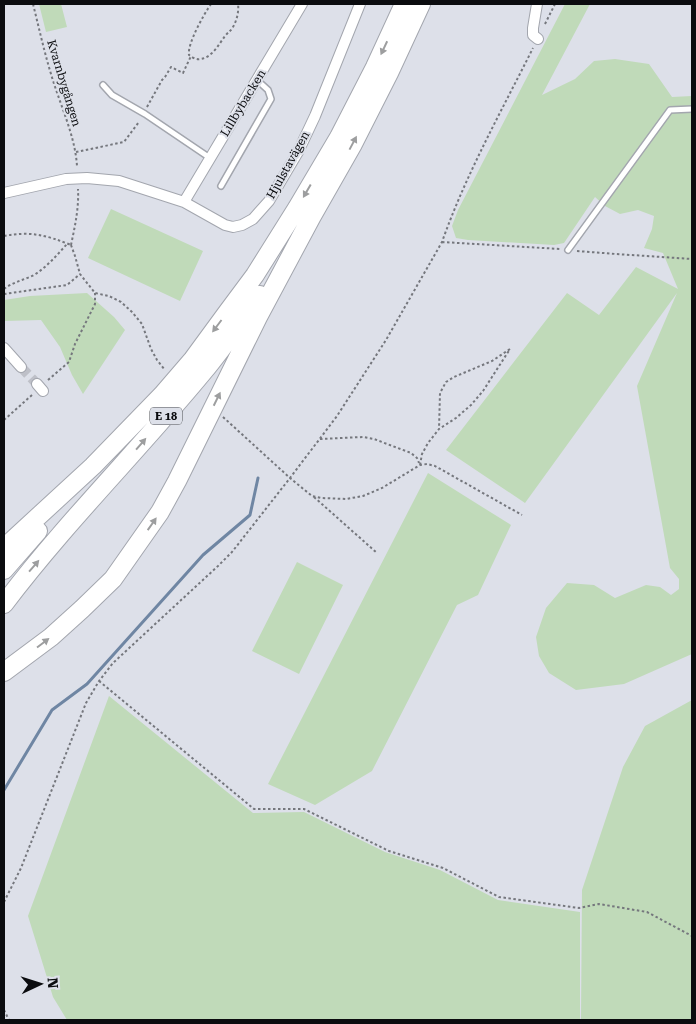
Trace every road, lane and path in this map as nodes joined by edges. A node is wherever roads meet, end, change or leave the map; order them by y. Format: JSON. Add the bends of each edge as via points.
{"nodes":[{"id":1,"x":34,"y":4,"type":"edge"},
{"id":2,"x":212,"y":4,"type":"edge"},
{"id":3,"x":238,"y":4,"type":"edge"},
{"id":4,"x":302,"y":4,"type":"edge"},
{"id":5,"x":360,"y":4,"type":"edge"},
{"id":6,"x":404,"y":4,"type":"edge"},
{"id":7,"x":421,"y":4,"type":"edge"},
{"id":8,"x":537,"y":4,"type":"edge"},
{"id":9,"x":555,"y":4,"type":"edge"},
{"id":10,"x":538,"y":39,"type":"junction"},
{"id":11,"x":191,"y":56,"type":"junction"},
{"id":12,"x":257,"y":80,"type":"junction"},
{"id":13,"x":103,"y":85,"type":"dead end"},
{"id":14,"x":692,"y":109,"type":"edge"},
{"id":15,"x":144,"y":114,"type":"junction"},
{"id":16,"x":139,"y":122,"type":"dead end"},
{"id":17,"x":76,"y":152,"type":"junction"},
{"id":18,"x":211,"y":158,"type":"junction"},
{"id":19,"x":77,"y":166,"type":"dead end"},
{"id":20,"x":221,"y":186,"type":"dead end"},
{"id":21,"x":78,"y":187,"type":"dead end"},
{"id":22,"x":4,"y":193,"type":"edge"},
{"id":23,"x":184,"y":202,"type":"junction"},
{"id":24,"x":312,"y":216,"type":"junction"},
{"id":25,"x":4,"y":236,"type":"edge"},
{"id":26,"x":67,"y":244,"type":"junction"},
{"id":27,"x":70,"y":245,"type":"junction"},
{"id":28,"x":568,"y":250,"type":"dead end"},
{"id":29,"x":80,"y":274,"type":"junction"},
{"id":30,"x":4,"y":289,"type":"edge"},
{"id":31,"x":95,"y":293,"type":"junction"},
{"id":32,"x":4,"y":294,"type":"edge"},
{"id":33,"x":4,"y":348,"type":"edge"},
{"id":34,"x":65,"y":365,"type":"dead end"},
{"id":35,"x":21,"y":367,"type":"tunnel mouth"},
{"id":36,"x":167,"y":372,"type":"dead end"},
{"id":37,"x":219,"y":413,"type":"dead end"},
{"id":38,"x":439,"y":429,"type":"junction"},
{"id":39,"x":320,"y":438,"type":"junction"},
{"id":40,"x":420,"y":465,"type":"junction"},
{"id":41,"x":93,"y":466,"type":"junction"},
{"id":42,"x":290,"y":478,"type":"junction"},
{"id":43,"x":312,"y":496,"type":"junction"},
{"id":44,"x":522,"y":515,"type":"dead end"},
{"id":45,"x":4,"y":548,"type":"edge"},
{"id":46,"x":377,"y":553,"type":"dead end"},
{"id":47,"x":4,"y":570,"type":"edge"},
{"id":48,"x":4,"y":604,"type":"edge"},
{"id":49,"x":4,"y":672,"type":"edge"},
{"id":50,"x":99,"y":681,"type":"junction"},
{"id":51,"x":4,"y":902,"type":"edge"},
{"id":52,"x":692,"y":936,"type":"edge"},
{"id":53,"x":4,"y":1010,"type":"edge"},
{"id":54,"x":10,"y":1020,"type":"edge"}],
"edges":[{"from":1,"to":17,"type":"path","name":"Kvarnbygången","via":[[48,66]]},
{"from":2,"to":11,"type":"path","via":[[191,42],[188,50]]},
{"from":3,"to":11,"type":"path","via":[[232,30],[215,49],[201,59]]},
{"from":4,"to":12,"type":"street","name":"Lillbybacken"},
{"from":5,"to":23,"type":"street","name":"Hjulstavägen","via":[[298,152],[269,201],[253,219],[233,227]]},
{"from":6,"to":41,"type":"highway","number":"E 18","one_way":true,"via":[[339,137],[254,275],[168,388]]},
{"from":24,"to":7,"type":"highway","number":"E 18","one_way":true,"via":[[353,144]]},
{"from":8,"to":10,"type":"street","via":[[533,35]]},
{"from":9,"to":10,"type":"path"},
{"from":10,"to":39,"type":"path","via":[[469,175],[442,242],[386,340]]},
{"from":11,"to":15,"type":"path","via":[[183,72],[171,67]]},
{"from":12,"to":18,"type":"street","name":"Lillbybacken"},
{"from":12,"to":20,"type":"lane","via":[[268,90],[271,99]]},
{"from":13,"to":15,"type":"lane","via":[[112,95]]},
{"from":14,"to":28,"type":"lane","via":[[670,110]]},
{"from":15,"to":18,"type":"lane"},
{"from":16,"to":17,"type":"path","via":[[124,142]]},
{"from":17,"to":19,"type":"path","name":"Kvarnbygången"},
{"from":18,"to":23,"type":"street","name":"Lillbybacken"},
{"from":21,"to":27,"type":"path","via":[[77,217]]},
{"from":22,"to":23,"type":"street","name":"Hjulstavägen","via":[[66,179],[88,178],[119,181]]},
{"from":48,"to":24,"type":"highway","number":"E 18","one_way":true,"via":[[53,543],[205,370]]},
{"from":49,"to":24,"type":"highway","one_way":true,"via":[[51,637],[112,579],[160,512]]},
{"from":25,"to":26,"type":"path","via":[[33,234]]},
{"from":26,"to":27,"type":"path"},
{"from":26,"to":30,"type":"path","via":[[46,266]]},
{"from":27,"to":29,"type":"path"},
{"from":29,"to":31,"type":"path"},
{"from":29,"to":32,"type":"path","via":[[67,285]]},
{"from":31,"to":34,"type":"path","via":[[95,304]]},
{"from":31,"to":36,"type":"path","via":[[110,296],[132,312],[142,324],[157,360]]},
{"from":33,"to":35,"type":"street"},
{"from":37,"to":42,"type":"path"},
{"from":38,"to":38,"type":"path","via":[[471,405],[510,349],[446,382],[440,393]]},
{"from":38,"to":40,"type":"path","via":[[422,454]]},
{"from":39,"to":40,"type":"path","via":[[374,438],[411,453]]},
{"from":39,"to":42,"type":"path"},
{"from":40,"to":43,"type":"path","via":[[363,496],[346,499]]},
{"from":40,"to":44,"type":"path","via":[[435,466]]},
{"from":41,"to":45,"type":"highway"},
{"from":41,"to":47,"type":"highway","number":"E 18"},
{"from":42,"to":43,"type":"path"},
{"from":42,"to":50,"type":"path","via":[[232,552],[113,663]]},
{"from":43,"to":46,"type":"path"},
{"from":50,"to":51,"type":"path","via":[[86,703],[21,868]]},
{"from":50,"to":52,"type":"path","via":[[254,809],[304,808],[390,851],[443,868],[498,897],[579,908],[599,904],[647,912]]},
{"from":53,"to":54,"type":"path"}]}
